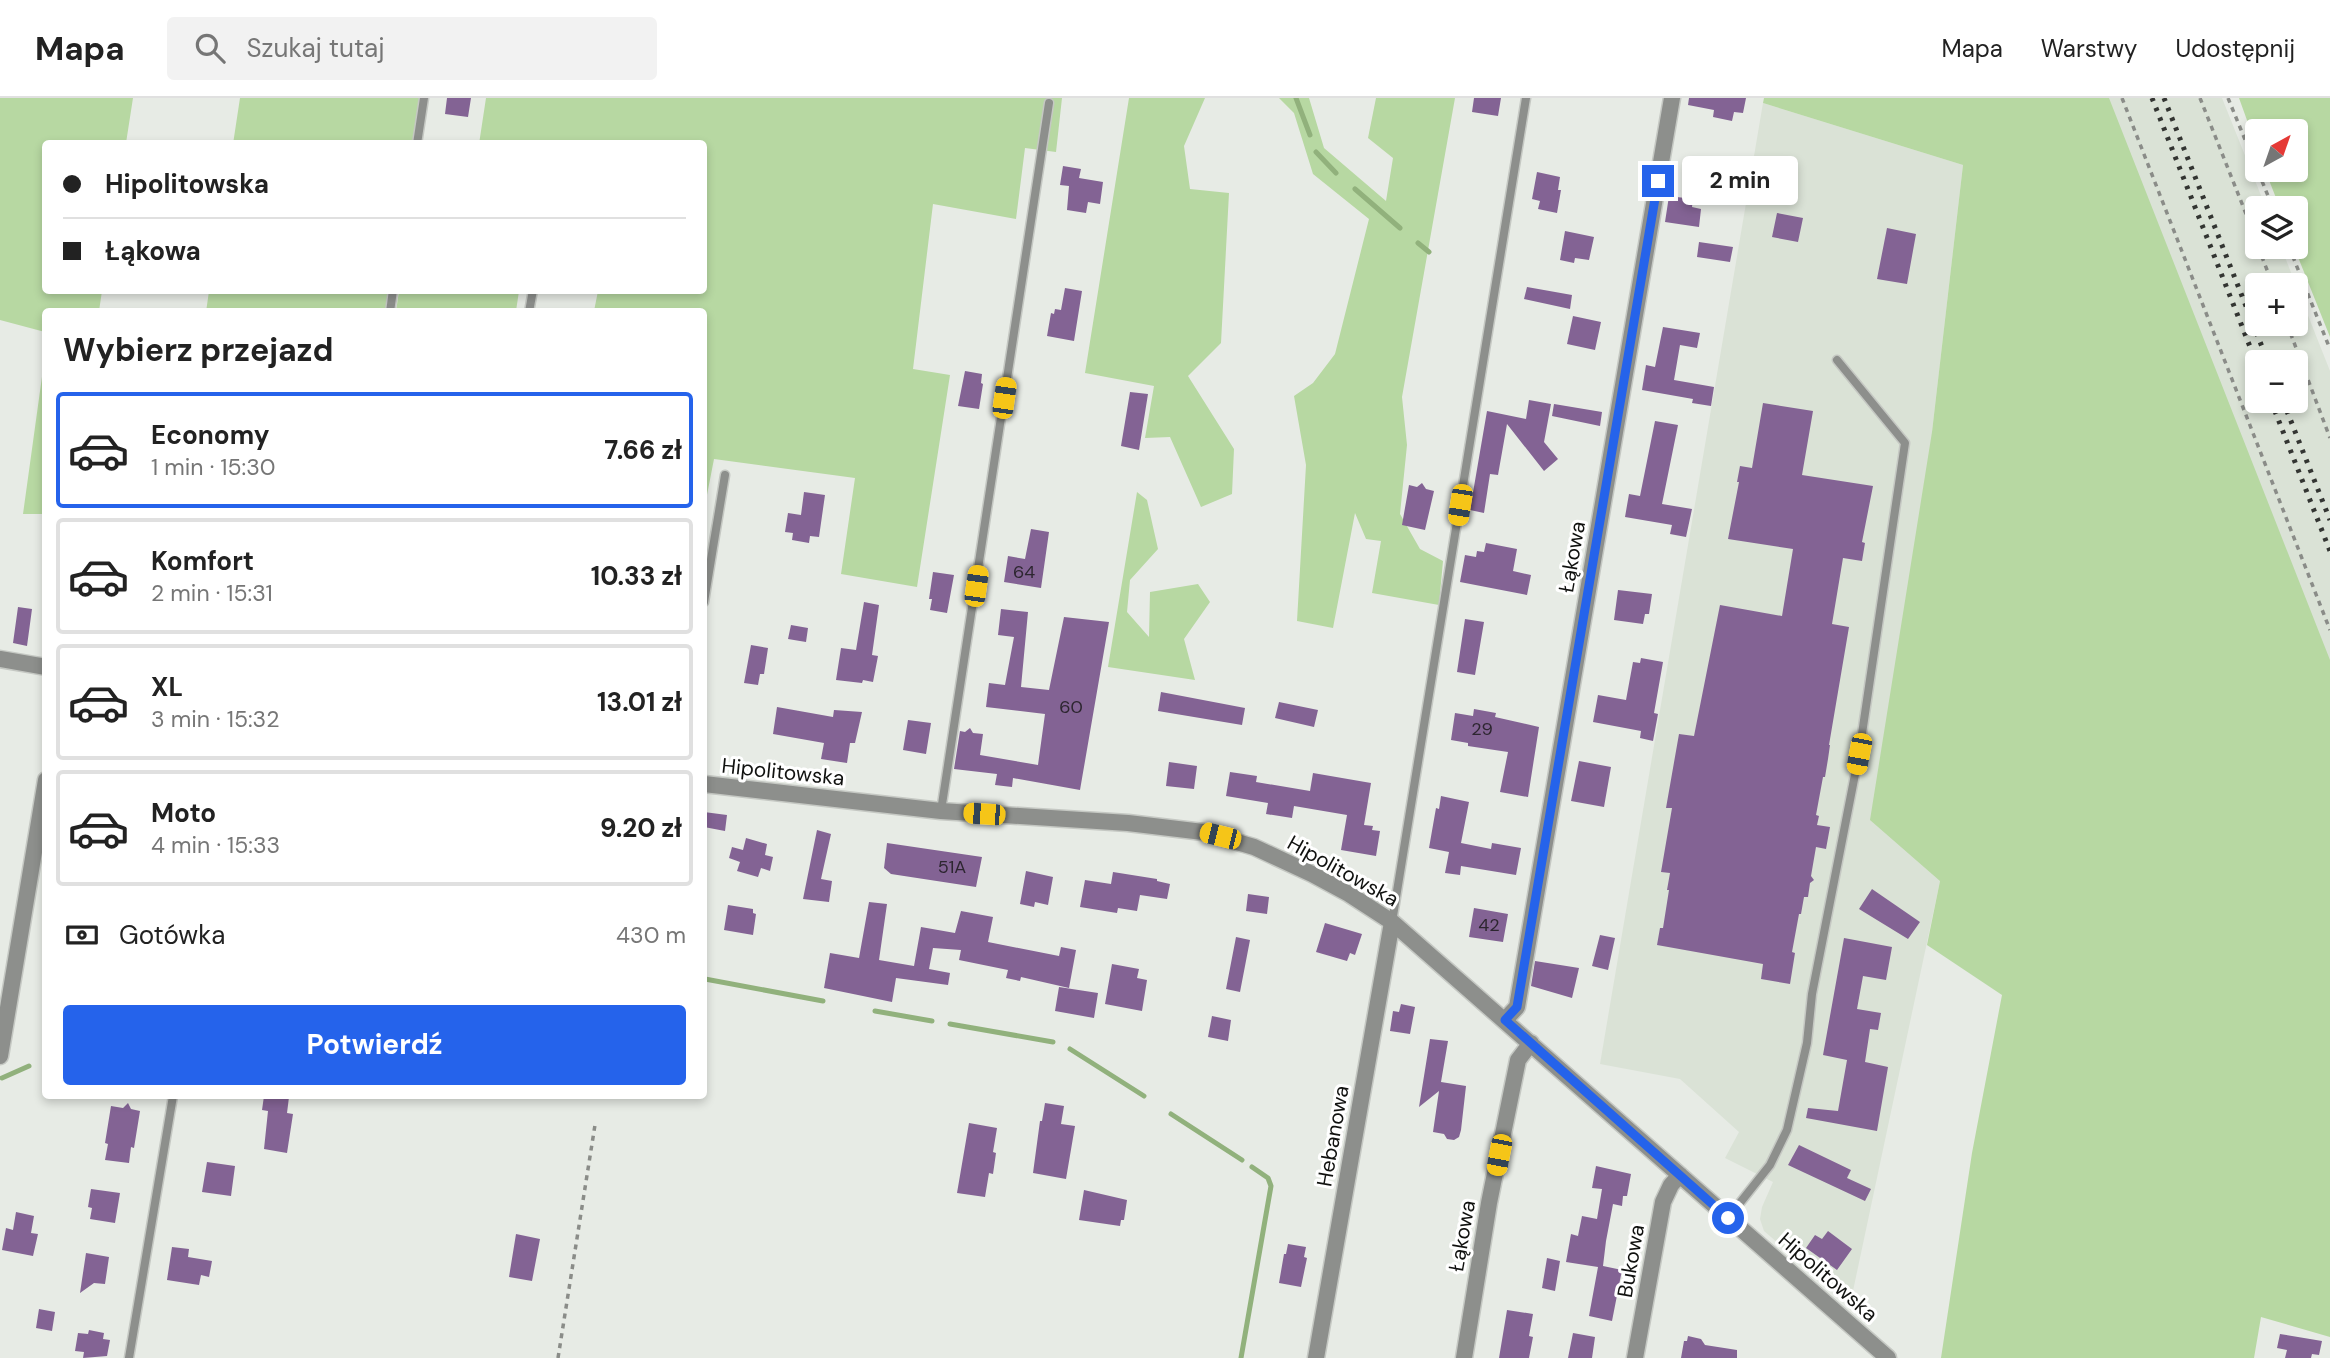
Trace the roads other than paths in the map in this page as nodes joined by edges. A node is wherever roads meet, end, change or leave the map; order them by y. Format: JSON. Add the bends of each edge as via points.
{"nodes":[{"id":1,"x":424,"y":98,"type":"edge"},
{"id":2,"x":1527,"y":98,"type":"edge"},
{"id":3,"x":1672,"y":98,"type":"edge"},
{"id":4,"x":1049,"y":103,"type":"dead end"},
{"id":5,"x":418,"y":140,"type":"edge"},
{"id":6,"x":1837,"y":360,"type":"dead end"},
{"id":7,"x":725,"y":475,"type":"dead end"},
{"id":8,"x":707,"y":584,"type":"edge"},
{"id":9,"x":0,"y":659,"type":"edge"},
{"id":10,"x":42,"y":666,"type":"edge"},
{"id":11,"x":707,"y":784,"type":"edge"},
{"id":12,"x":42,"y":804,"type":"edge"},
{"id":13,"x":941,"y":811,"type":"junction"},
{"id":14,"x":1392,"y":922,"type":"junction"},
{"id":15,"x":1505,"y":1020,"type":"junction"},
{"id":16,"x":1531,"y":1043,"type":"junction"},
{"id":17,"x":0,"y":1056,"type":"edge"},
{"id":18,"x":172,"y":1099,"type":"edge"},
{"id":19,"x":1680,"y":1175,"type":"junction"},
{"id":20,"x":1728,"y":1218,"type":"junction"},
{"id":21,"x":129,"y":1358,"type":"edge"},
{"id":22,"x":1316,"y":1358,"type":"edge"},
{"id":23,"x":1464,"y":1358,"type":"edge"},
{"id":24,"x":1635,"y":1358,"type":"edge"},
{"id":25,"x":1888,"y":1358,"type":"edge"}],
"edges":[{"from":1,"to":5,"type":"lane"},
{"from":2,"to":14,"type":"lane"},
{"from":3,"to":15,"type":"street","name":"Łąkowa","via":[[1517,1007]]},
{"from":4,"to":13,"type":"lane"},
{"from":6,"to":20,"type":"lane","via":[[1905,443],[1859,754],[1812,994],[1807,1043],[1787,1130],[1770,1165]]},
{"from":7,"to":8,"type":"lane"},
{"from":9,"to":10,"type":"street"},
{"from":11,"to":13,"type":"street","name":"Hipolitowska"},
{"from":12,"to":17,"type":"street"},
{"from":13,"to":14,"type":"street","name":"Hipolitowska","via":[[1203,832],[1254,847],[1312,874]]},
{"from":14,"to":15,"type":"street","name":"Hipolitowska"},
{"from":14,"to":22,"type":"street","name":"Hebanowa"},
{"from":15,"to":16,"type":"street","name":"Hipolitowska"},
{"from":16,"to":19,"type":"street","name":"Hipolitowska"},
{"from":16,"to":23,"type":"street","name":"Łąkowa","via":[[1518,1060]]},
{"from":18,"to":21,"type":"lane"},
{"from":19,"to":20,"type":"street","name":"Hipolitowska"},
{"from":19,"to":24,"type":"street","name":"Bukowa","via":[[1663,1202]]},
{"from":20,"to":25,"type":"street","name":"Hipolitowska"}]}
